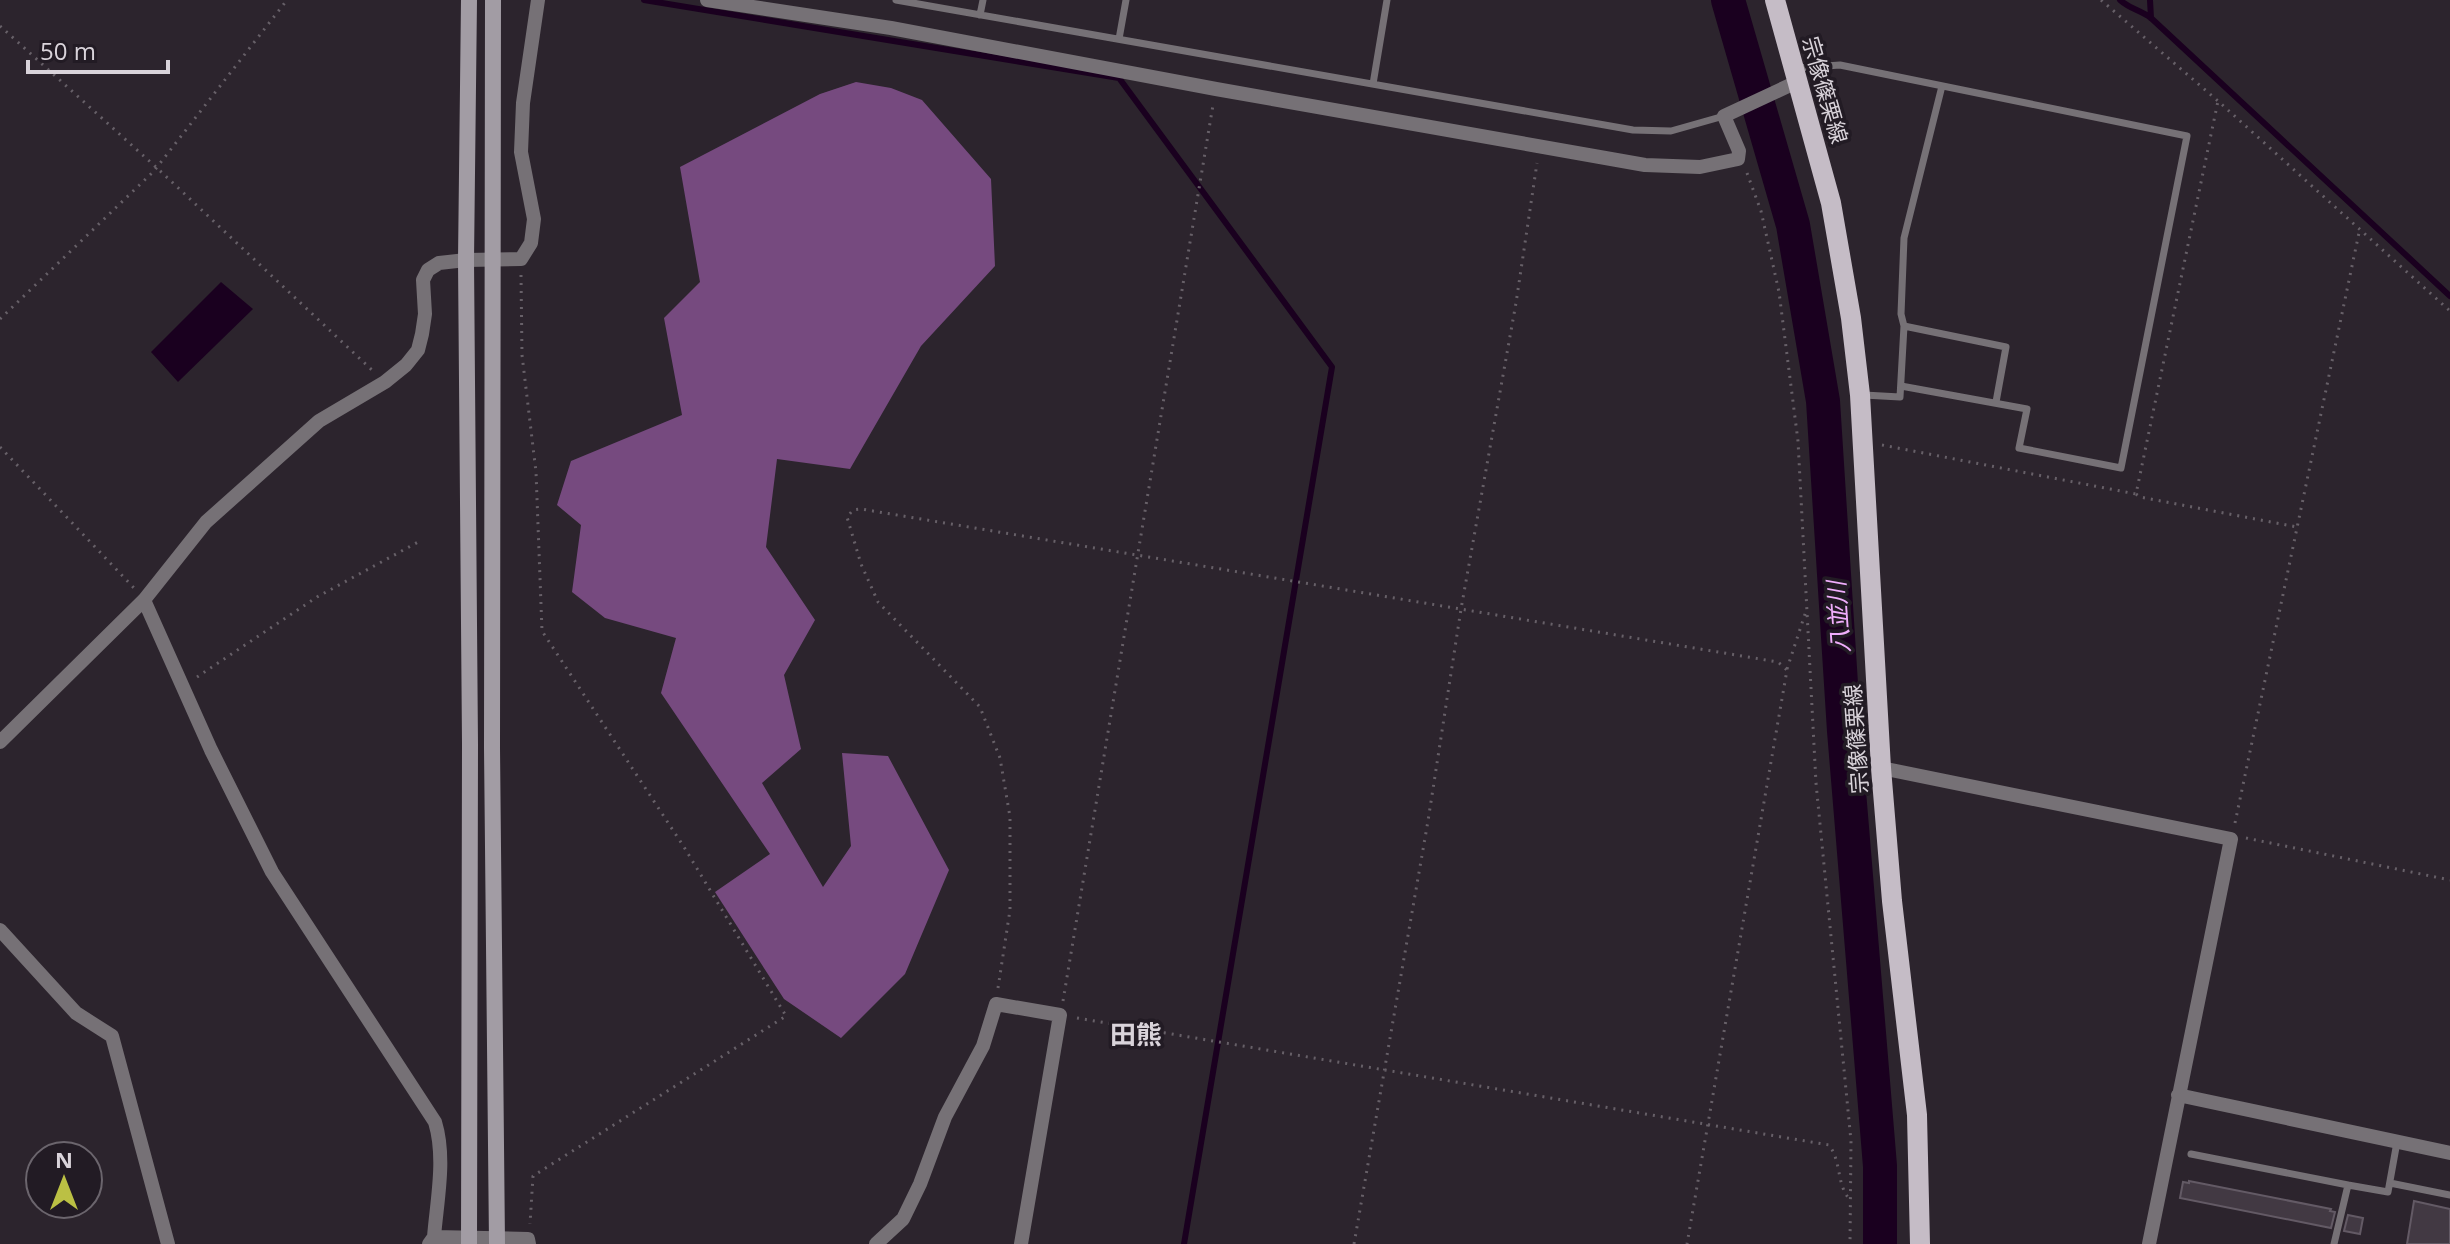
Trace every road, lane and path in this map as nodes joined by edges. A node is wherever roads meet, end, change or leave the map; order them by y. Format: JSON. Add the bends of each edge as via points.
{"nodes":[{"id":1,"x":287,"y":0,"type":"edge"},
{"id":2,"x":469,"y":0,"type":"edge"},
{"id":3,"x":493,"y":0,"type":"edge"},
{"id":4,"x":538,"y":0,"type":"edge"},
{"id":5,"x":707,"y":0,"type":"edge"},
{"id":6,"x":896,"y":0,"type":"edge"},
{"id":7,"x":983,"y":0,"type":"edge"},
{"id":8,"x":1126,"y":0,"type":"edge"},
{"id":9,"x":1387,"y":0,"type":"edge"},
{"id":10,"x":1775,"y":0,"type":"edge"},
{"id":11,"x":2101,"y":0,"type":"edge"},
{"id":12,"x":980,"y":15,"type":"junction"},
{"id":13,"x":0,"y":26,"type":"edge"},
{"id":14,"x":1119,"y":39,"type":"junction"},
{"id":15,"x":1793,"y":78,"type":"junction"},
{"id":16,"x":1373,"y":84,"type":"junction"},
{"id":17,"x":1942,"y":86,"type":"junction"},
{"id":18,"x":1216,"y":89,"type":"junction"},
{"id":19,"x":2218,"y":101,"type":"junction"},
{"id":20,"x":1731,"y":112,"type":"junction"},
{"id":21,"x":1539,"y":147,"type":"junction"},
{"id":22,"x":1739,"y":151,"type":"junction"},
{"id":23,"x":157,"y":168,"type":"junction"},
{"id":24,"x":2360,"y":228,"type":"junction"},
{"id":25,"x":494,"y":259,"type":"junction"},
{"id":26,"x":521,"y":259,"type":"junction"},
{"id":27,"x":466,"y":260,"type":"junction"},
{"id":28,"x":2450,"y":311,"type":"edge"},
{"id":29,"x":0,"y":319,"type":"edge"},
{"id":30,"x":1904,"y":326,"type":"junction"},
{"id":31,"x":385,"y":382,"type":"junction"},
{"id":32,"x":1901,"y":386,"type":"junction"},
{"id":33,"x":1860,"y":395,"type":"junction"},
{"id":34,"x":1996,"y":402,"type":"junction"},
{"id":35,"x":1863,"y":441,"type":"junction"},
{"id":36,"x":0,"y":447,"type":"edge"},
{"id":37,"x":2136,"y":494,"type":"junction"},
{"id":38,"x":2297,"y":527,"type":"junction"},
{"id":39,"x":420,"y":541,"type":"dead end"},
{"id":40,"x":1138,"y":555,"type":"junction"},
{"id":41,"x":144,"y":600,"type":"junction"},
{"id":42,"x":1807,"y":608,"type":"junction"},
{"id":43,"x":1461,"y":609,"type":"junction"},
{"id":44,"x":1787,"y":670,"type":"junction"},
{"id":45,"x":184,"y":685,"type":"junction"},
{"id":46,"x":0,"y":742,"type":"edge"},
{"id":47,"x":1881,"y":768,"type":"junction"},
{"id":48,"x":2231,"y":839,"type":"junction"},
{"id":49,"x":2450,"y":880,"type":"edge"},
{"id":50,"x":0,"y":930,"type":"edge"},
{"id":51,"x":996,"y":1004,"type":"junction"},
{"id":52,"x":1060,"y":1015,"type":"junction"},
{"id":53,"x":1384,"y":1070,"type":"junction"},
{"id":54,"x":2178,"y":1095,"type":"junction"},
{"id":55,"x":1707,"y":1125,"type":"junction"},
{"id":56,"x":2397,"y":1142,"type":"junction"},
{"id":57,"x":2450,"y":1153,"type":"edge"},
{"id":58,"x":2191,"y":1154,"type":"dead end"},
{"id":59,"x":2390,"y":1183,"type":"junction"},
{"id":60,"x":2348,"y":1185,"type":"junction"},
{"id":61,"x":2450,"y":1195,"type":"edge"},
{"id":62,"x":1851,"y":1201,"type":"junction"},
{"id":63,"x":432,"y":1240,"type":"edge"},
{"id":64,"x":469,"y":1241,"type":"edge"},
{"id":65,"x":497,"y":1241,"type":"edge"},
{"id":66,"x":529,"y":1242,"type":"edge"},
{"id":67,"x":168,"y":1244,"type":"edge"},
{"id":68,"x":876,"y":1244,"type":"edge"},
{"id":69,"x":1021,"y":1244,"type":"edge"},
{"id":70,"x":1354,"y":1244,"type":"edge"},
{"id":71,"x":1687,"y":1244,"type":"edge"},
{"id":72,"x":1850,"y":1244,"type":"edge"},
{"id":73,"x":1920,"y":1244,"type":"edge"},
{"id":74,"x":2149,"y":1244,"type":"edge"},
{"id":75,"x":2334,"y":1244,"type":"edge"}],
"edges":[{"from":1,"to":23,"type":"path"},
{"from":2,"to":27,"type":"street"},
{"from":3,"to":25,"type":"street"},
{"from":4,"to":26,"type":"street","via":[[521,152],[534,219],[531,243]]},
{"from":5,"to":18,"type":"street","via":[[891,28]]},
{"from":6,"to":12,"type":"lane"},
{"from":7,"to":12,"type":"lane"},
{"from":8,"to":14,"type":"lane"},
{"from":9,"to":16,"type":"lane"},
{"from":10,"to":15,"type":"main road","name":"宗像篠栗線"},
{"from":11,"to":19,"type":"path"},
{"from":12,"to":14,"type":"lane"},
{"from":13,"to":23,"type":"path"},
{"from":14,"to":16,"type":"lane"},
{"from":15,"to":17,"type":"lane","via":[[1840,65]]},
{"from":15,"to":20,"type":"street"},
{"from":15,"to":33,"type":"main road","name":"宗像篠栗線","via":[[1819,154],[1839,243]]},
{"from":16,"to":20,"type":"lane","via":[[1633,130],[1671,131]]},
{"from":17,"to":30,"type":"lane","via":[[1904,238]]},
{"from":17,"to":34,"type":"lane","via":[[2187,136],[2121,468],[2019,448],[2027,409]]},
{"from":18,"to":21,"type":"street"},
{"from":18,"to":40,"type":"path"},
{"from":19,"to":24,"type":"path"},
{"from":19,"to":37,"type":"path"},
{"from":20,"to":22,"type":"street"},
{"from":21,"to":22,"type":"street","via":[[1681,168],[1738,159]]},
{"from":21,"to":43,"type":"path"},
{"from":22,"to":42,"type":"path","via":[[1761,211],[1779,292],[1798,441]]},
{"from":23,"to":29,"type":"path"},
{"from":23,"to":31,"type":"path"},
{"from":24,"to":28,"type":"path"},
{"from":24,"to":38,"type":"path"},
{"from":25,"to":26,"type":"street"},
{"from":25,"to":27,"type":"street"},
{"from":25,"to":65,"type":"street"},
{"from":26,"to":66,"type":"path","via":[[522,355],[536,472],[542,631],[684,847],[786,1016],[533,1176]]},
{"from":27,"to":31,"type":"street","via":[[428,270],[418,350]]},
{"from":27,"to":64,"type":"street"},
{"from":30,"to":32,"type":"lane"},
{"from":30,"to":34,"type":"lane","via":[[2006,347]]},
{"from":31,"to":41,"type":"street","via":[[319,421],[292,444],[206,522]]},
{"from":32,"to":33,"type":"lane","via":[[1900,397]]},
{"from":32,"to":34,"type":"lane"},
{"from":33,"to":35,"type":"main road","name":"宗像篠栗線"},
{"from":35,"to":37,"type":"path"},
{"from":35,"to":47,"type":"main road","name":"宗像篠栗線"},
{"from":36,"to":41,"type":"path"},
{"from":37,"to":38,"type":"path"},
{"from":38,"to":48,"type":"path"},
{"from":39,"to":45,"type":"path","via":[[317,597]]},
{"from":40,"to":43,"type":"path"},
{"from":40,"to":51,"type":"path","via":[[861,509],[847,517],[878,602],[980,707],[1000,758],[1010,817],[1010,910]]},
{"from":40,"to":52,"type":"path"},
{"from":41,"to":45,"type":"street"},
{"from":41,"to":46,"type":"street"},
{"from":42,"to":44,"type":"path"},
{"from":42,"to":62,"type":"path","via":[[1816,783],[1851,1141]]},
{"from":43,"to":44,"type":"path","via":[[1778,662]]},
{"from":43,"to":53,"type":"path"},
{"from":44,"to":55,"type":"path"},
{"from":45,"to":63,"type":"street","via":[[272,872],[435,1122],[440,1165]]},
{"from":47,"to":48,"type":"street"},
{"from":47,"to":73,"type":"main road","name":"宗像篠栗線","via":[[1917,1115]]},
{"from":48,"to":49,"type":"path"},
{"from":48,"to":54,"type":"street"},
{"from":50,"to":67,"type":"street","via":[[76,1013],[112,1036]]},
{"from":51,"to":52,"type":"street"},
{"from":51,"to":68,"type":"street","via":[[983,1046],[945,1117],[903,1219]]},
{"from":52,"to":53,"type":"path"},
{"from":52,"to":69,"type":"street"},
{"from":53,"to":55,"type":"path"},
{"from":53,"to":70,"type":"path"},
{"from":54,"to":56,"type":"street"},
{"from":54,"to":74,"type":"street"},
{"from":55,"to":62,"type":"path","via":[[1829,1145]]},
{"from":55,"to":71,"type":"path"},
{"from":56,"to":57,"type":"street"},
{"from":56,"to":59,"type":"lane"},
{"from":58,"to":60,"type":"lane"},
{"from":59,"to":60,"type":"lane","via":[[2388,1192]]},
{"from":59,"to":61,"type":"lane"},
{"from":60,"to":75,"type":"lane"},
{"from":62,"to":72,"type":"path"},
{"from":63,"to":64,"type":"street"},
{"from":64,"to":65,"type":"street"},
{"from":65,"to":66,"type":"street"}]}
